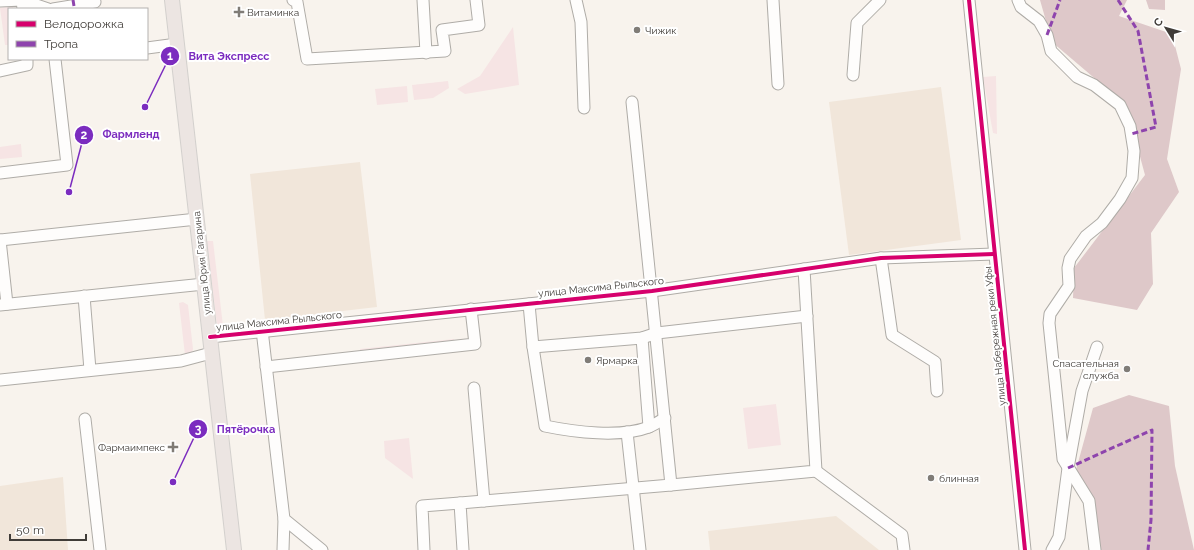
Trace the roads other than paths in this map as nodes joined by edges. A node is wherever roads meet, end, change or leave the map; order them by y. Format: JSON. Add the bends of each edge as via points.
{"nodes":[{"id":1,"x":22,"y":0,"type":"edge"},
{"id":2,"x":172,"y":0,"type":"edge"},
{"id":3,"x":293,"y":0,"type":"edge"},
{"id":4,"x":423,"y":0,"type":"edge"},
{"id":5,"x":476,"y":0,"type":"edge"},
{"id":6,"x":576,"y":0,"type":"edge"},
{"id":7,"x":772,"y":0,"type":"edge"},
{"id":8,"x":880,"y":0,"type":"edge"},
{"id":9,"x":969,"y":0,"type":"edge"},
{"id":10,"x":1018,"y":0,"type":"edge"},
{"id":11,"x":0,"y":1,"type":"edge"},
{"id":12,"x":95,"y":4,"type":"edge"},
{"id":13,"x":45,"y":8,"type":"edge"},
{"id":14,"x":61,"y":8,"type":"edge"},
{"id":15,"x":177,"y":44,"type":"junction"},
{"id":16,"x":148,"y":48,"type":"edge"},
{"id":17,"x":426,"y":53,"type":"junction"},
{"id":18,"x":27,"y":60,"type":"edge"},
{"id":19,"x":55,"y":60,"type":"edge"},
{"id":20,"x":0,"y":71,"type":"edge"},
{"id":21,"x":853,"y":75,"type":"dead end"},
{"id":22,"x":778,"y":84,"type":"dead end"},
{"id":23,"x":632,"y":102,"type":"dead end"},
{"id":24,"x":584,"y":108,"type":"dead end"},
{"id":25,"x":0,"y":173,"type":"edge"},
{"id":26,"x":197,"y":219,"type":"junction"},
{"id":27,"x":0,"y":240,"type":"edge"},
{"id":28,"x":994,"y":254,"type":"junction"},
{"id":29,"x":881,"y":258,"type":"junction"},
{"id":30,"x":804,"y":269,"type":"junction"},
{"id":31,"x":204,"y":284,"type":"junction"},
{"id":32,"x":652,"y":290,"type":"junction"},
{"id":33,"x":84,"y":296,"type":"junction"},
{"id":34,"x":529,"y":304,"type":"junction"},
{"id":35,"x":3,"y":305,"type":"edge"},
{"id":36,"x":471,"y":310,"type":"junction"},
{"id":37,"x":807,"y":316,"type":"junction"},
{"id":38,"x":262,"y":330,"type":"junction"},
{"id":39,"x":656,"y":333,"type":"junction"},
{"id":40,"x":210,"y":337,"type":"junction"},
{"id":41,"x":642,"y":338,"type":"junction"},
{"id":42,"x":533,"y":347,"type":"junction"},
{"id":43,"x":1097,"y":347,"type":"dead end"},
{"id":44,"x":211,"y":352,"type":"junction"},
{"id":45,"x":266,"y":367,"type":"junction"},
{"id":46,"x":90,"y":370,"type":"junction"},
{"id":47,"x":0,"y":380,"type":"edge"},
{"id":48,"x":474,"y":388,"type":"dead end"},
{"id":49,"x":936,"y":392,"type":"dead end"},
{"id":50,"x":664,"y":418,"type":"junction"},
{"id":51,"x":85,"y":419,"type":"dead end"},
{"id":52,"x":649,"y":427,"type":"junction"},
{"id":53,"x":627,"y":432,"type":"junction"},
{"id":54,"x":1068,"y":468,"type":"junction"},
{"id":55,"x":816,"y":471,"type":"junction"},
{"id":56,"x":671,"y":486,"type":"junction"},
{"id":57,"x":632,"y":489,"type":"junction"},
{"id":58,"x":484,"y":501,"type":"junction"},
{"id":59,"x":460,"y":504,"type":"junction"},
{"id":60,"x":284,"y":519,"type":"junction"},
{"id":61,"x":100,"y":550,"type":"edge"},
{"id":62,"x":234,"y":550,"type":"edge"},
{"id":63,"x":283,"y":550,"type":"edge"},
{"id":64,"x":322,"y":550,"type":"edge"},
{"id":65,"x":424,"y":550,"type":"edge"},
{"id":66,"x":463,"y":550,"type":"edge"},
{"id":67,"x":640,"y":550,"type":"edge"},
{"id":68,"x":904,"y":550,"type":"edge"},
{"id":69,"x":1025,"y":550,"type":"edge"},
{"id":70,"x":1052,"y":550,"type":"edge"},
{"id":71,"x":1095,"y":550,"type":"edge"}],
"edges":[{"from":1,"to":11,"type":"street"},
{"from":1,"to":13,"type":"street"},
{"from":2,"to":15,"type":"main road","name":"улица Юрия Гагарина"},
{"from":3,"to":17,"type":"street","via":[[297,2],[306,59]]},
{"from":4,"to":17,"type":"street"},
{"from":5,"to":17,"type":"street","via":[[479,25],[442,30],[445,51]]},
{"from":6,"to":24,"type":"street","via":[[581,22]]},
{"from":7,"to":22,"type":"street"},
{"from":8,"to":21,"type":"street","via":[[857,23]]},
{"from":9,"to":28,"type":"street","name":"улица Набережная реки Уфы"},
{"from":10,"to":54,"type":"street","via":[[1021,7],[1039,21],[1047,35],[1051,51],[1076,77],[1094,85],[1120,105],[1130,126],[1134,151],[1132,178],[1102,224],[1086,236],[1070,259],[1069,286],[1050,314],[1062,452]]},
{"from":12,"to":14,"type":"street"},
{"from":15,"to":16,"type":"street"},
{"from":15,"to":26,"type":"main road","name":"улица Юрия Гагарина"},
{"from":18,"to":20,"type":"street","via":[[28,65]]},
{"from":19,"to":25,"type":"street","via":[[67,165]]},
{"from":23,"to":32,"type":"street"},
{"from":26,"to":27,"type":"street"},
{"from":26,"to":31,"type":"main road","name":"улица Юрия Гагарина"},
{"from":27,"to":35,"type":"street"},
{"from":28,"to":29,"type":"street","name":"улица Максима Рыльского"},
{"from":28,"to":69,"type":"street","name":"улица Набережная реки Уфы"},
{"from":29,"to":30,"type":"street","name":"улица Максима Рыльского"},
{"from":29,"to":49,"type":"street","via":[[892,335],[935,362]]},
{"from":30,"to":32,"type":"street","name":"улица Максима Рыльского"},
{"from":30,"to":37,"type":"street"},
{"from":31,"to":33,"type":"street"},
{"from":31,"to":40,"type":"main road","name":"улица Юрия Гагарина"},
{"from":32,"to":34,"type":"street","name":"улица Максима Рыльского"},
{"from":32,"to":39,"type":"street"},
{"from":33,"to":35,"type":"street"},
{"from":33,"to":46,"type":"street"},
{"from":34,"to":36,"type":"street","name":"улица Максима Рыльского"},
{"from":34,"to":42,"type":"street"},
{"from":36,"to":38,"type":"street","name":"улица Максима Рыльского"},
{"from":36,"to":45,"type":"street","via":[[475,344]]},
{"from":37,"to":39,"type":"street"},
{"from":37,"to":55,"type":"street"},
{"from":38,"to":40,"type":"street","name":"улица Максима Рыльского"},
{"from":38,"to":45,"type":"street"},
{"from":39,"to":41,"type":"street"},
{"from":39,"to":50,"type":"street"},
{"from":40,"to":44,"type":"main road","name":"улица Юрия Гагарина"},
{"from":41,"to":42,"type":"street"},
{"from":41,"to":52,"type":"street"},
{"from":42,"to":53,"type":"street","via":[[545,426]]},
{"from":43,"to":54,"type":"street","via":[[1082,391]]},
{"from":44,"to":46,"type":"street","via":[[181,361]]},
{"from":44,"to":62,"type":"main road","name":"улица Юрия Гагарина"},
{"from":45,"to":60,"type":"street"},
{"from":46,"to":47,"type":"street"},
{"from":48,"to":58,"type":"street"},
{"from":50,"to":52,"type":"street"},
{"from":50,"to":56,"type":"street"},
{"from":51,"to":61,"type":"street"},
{"from":52,"to":53,"type":"street"},
{"from":53,"to":57,"type":"street"},
{"from":54,"to":70,"type":"street","via":[[1059,537]]},
{"from":54,"to":71,"type":"street","via":[[1089,502]]},
{"from":55,"to":56,"type":"street"},
{"from":55,"to":68,"type":"street","via":[[902,535]]},
{"from":56,"to":57,"type":"street"},
{"from":57,"to":58,"type":"street"},
{"from":57,"to":67,"type":"street"},
{"from":58,"to":59,"type":"street"},
{"from":59,"to":65,"type":"street","via":[[422,506]]},
{"from":59,"to":66,"type":"street"},
{"from":60,"to":63,"type":"street"},
{"from":60,"to":64,"type":"street"}]}
